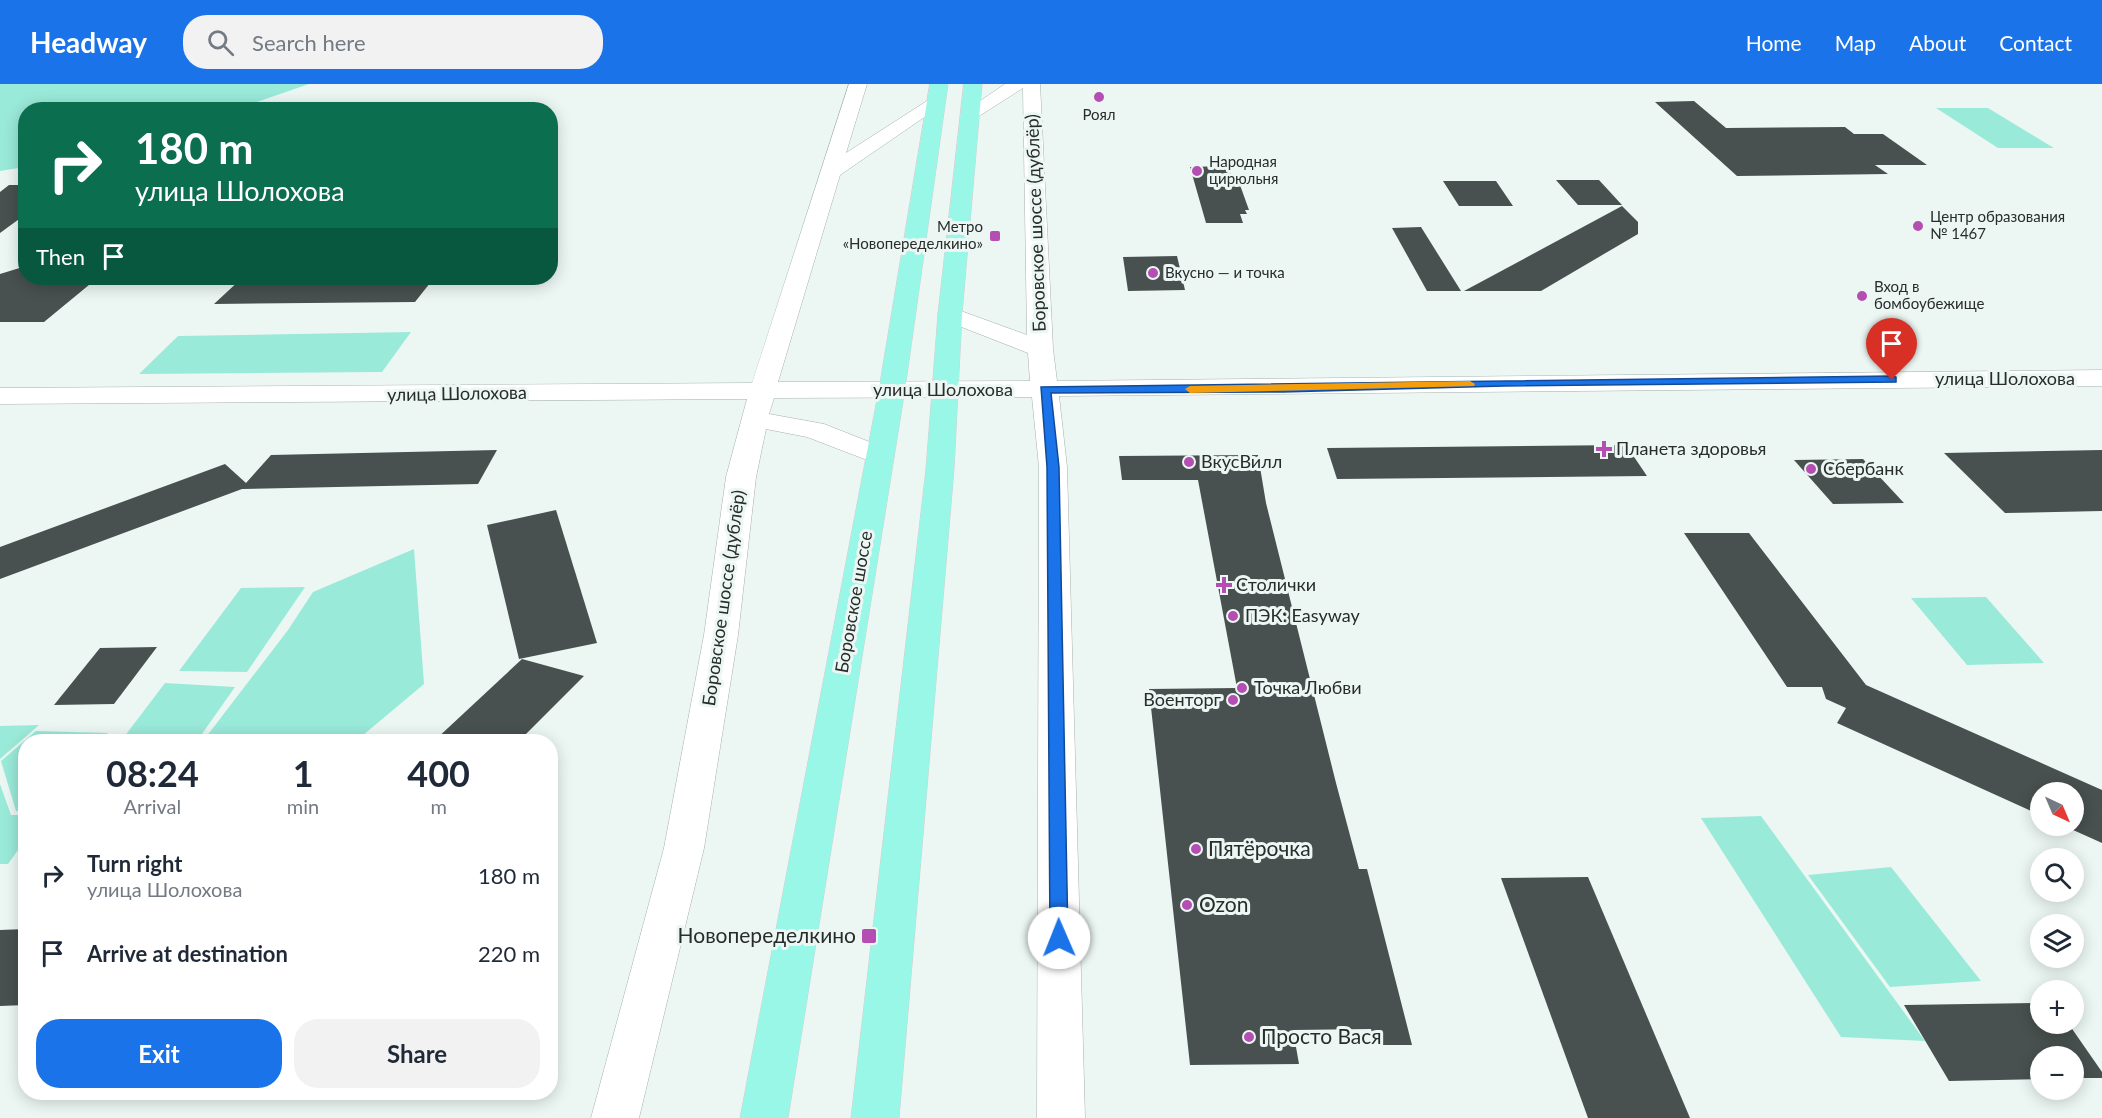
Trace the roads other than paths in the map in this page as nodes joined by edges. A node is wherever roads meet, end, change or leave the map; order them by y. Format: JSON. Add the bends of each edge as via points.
{"nodes":[{"id":1,"x":858,"y":84,"type":"edge"},
{"id":2,"x":973,"y":84,"type":"edge"},
{"id":3,"x":1017,"y":84,"type":"edge"},
{"id":4,"x":1031,"y":84,"type":"edge"},
{"id":5,"x":937,"y":93,"type":"edge"},
{"id":6,"x":970,"y":114,"type":"junction"},
{"id":7,"x":829,"y":173,"type":"junction"},
{"id":8,"x":950,"y":314,"type":"junction"},
{"id":9,"x":1040,"y":349,"type":"junction"},
{"id":10,"x":2102,"y":378,"type":"edge"},
{"id":11,"x":946,"y":388,"type":"junction"},
{"id":12,"x":892,"y":389,"type":"junction"},
{"id":13,"x":1045,"y":389,"type":"junction"},
{"id":14,"x":0,"y":396,"type":"edge"},
{"id":15,"x":759,"y":405,"type":"junction"},
{"id":16,"x":880,"y":456,"type":"junction"},
{"id":17,"x":615,"y":1118,"type":"edge"},
{"id":18,"x":764,"y":1118,"type":"edge"},
{"id":19,"x":875,"y":1118,"type":"edge"},
{"id":20,"x":1061,"y":1118,"type":"edge"}],
"edges":[{"from":1,"to":7,"type":"street","name":"Боровское шоссе (дублёр)"},
{"from":2,"to":6,"type":"main road"},
{"from":3,"to":6,"type":"street"},
{"from":4,"to":9,"type":"street","name":"Боровское шоссе (дублёр)"},
{"from":5,"to":7,"type":"street"},
{"from":5,"to":12,"type":"main road","name":"Боровское шоссе"},
{"from":6,"to":8,"type":"main road"},
{"from":7,"to":15,"type":"street","name":"Боровское шоссе (дублёр)"},
{"from":8,"to":9,"type":"street"},
{"from":8,"to":11,"type":"main road"},
{"from":9,"to":13,"type":"street","name":"Боровское шоссе (дублёр)"},
{"from":10,"to":13,"type":"street","name":"улица Шолохова"},
{"from":11,"to":12,"type":"street","name":"улица Шолохова"},
{"from":11,"to":13,"type":"street","name":"улица Шолохова"},
{"from":11,"to":19,"type":"main road"},
{"from":12,"to":15,"type":"street","name":"улица Шолохова"},
{"from":12,"to":16,"type":"main road","name":"Боровское шоссе"},
{"from":13,"to":20,"type":"street","name":"Боровское шоссе (дублёр)","via":[[1053,467]]},
{"from":14,"to":15,"type":"street","name":"улица Шолохова"},
{"from":15,"to":16,"type":"street"},
{"from":15,"to":17,"type":"street","name":"Боровское шоссе (дублёр)","via":[[741,477],[721,635],[684,848]]},
{"from":16,"to":18,"type":"main road","name":"Боровское шоссе"}]}
